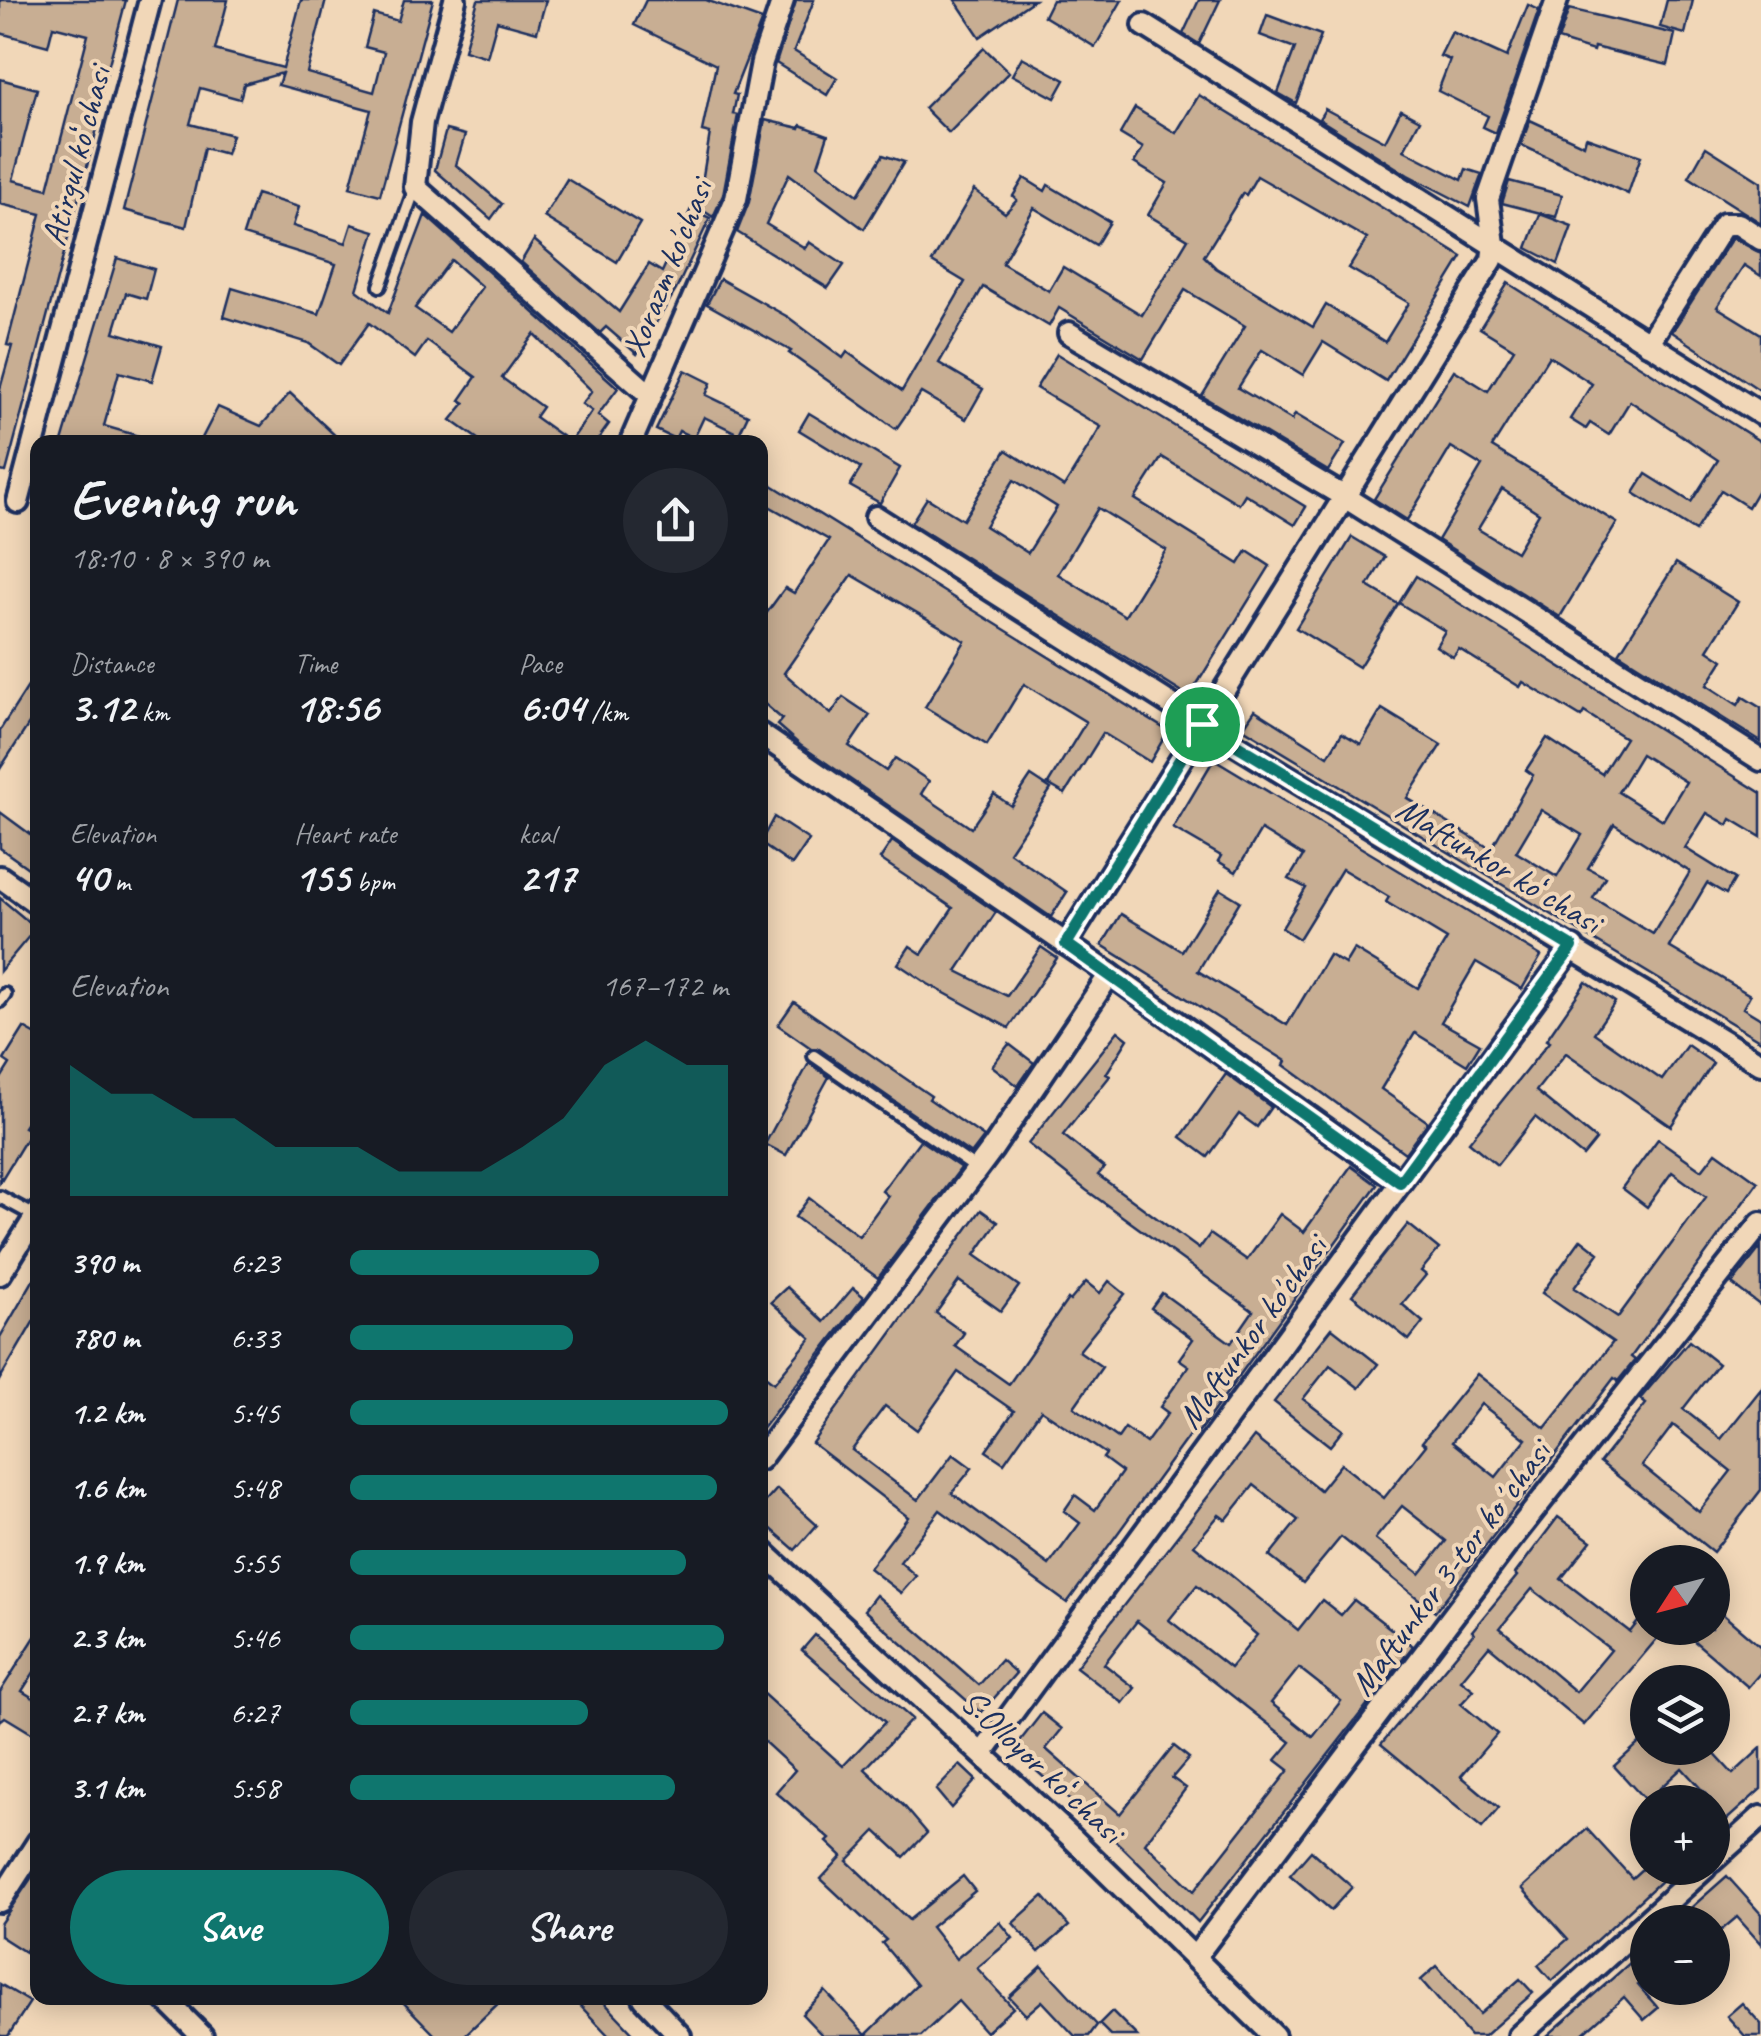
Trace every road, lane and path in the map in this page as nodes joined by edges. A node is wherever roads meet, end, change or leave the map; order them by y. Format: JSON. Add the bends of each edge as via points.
{"nodes":[{"id":1,"x":150,"y":0,"type":"edge"},
{"id":2,"x":455,"y":0,"type":"edge"},
{"id":3,"x":783,"y":0,"type":"edge"},
{"id":4,"x":1557,"y":0,"type":"edge"},
{"id":5,"x":1144,"y":25,"type":"dead end"},
{"id":6,"x":415,"y":188,"type":"junction"},
{"id":7,"x":1761,"y":239,"type":"edge"},
{"id":8,"x":1494,"y":244,"type":"junction"},
{"id":9,"x":380,"y":286,"type":"dead end"},
{"id":10,"x":1069,"y":334,"type":"dead end"},
{"id":11,"x":1648,"y":344,"type":"junction"},
{"id":12,"x":650,"y":395,"type":"junction"},
{"id":13,"x":1761,"y":414,"type":"edge"},
{"id":14,"x":36,"y":435,"type":"edge"},
{"id":15,"x":634,"y":435,"type":"edge"},
{"id":16,"x":30,"y":456,"type":"edge"},
{"id":17,"x":1343,"y":496,"type":"junction"},
{"id":18,"x":18,"y":502,"type":"dead end"},
{"id":19,"x":876,"y":516,"type":"dead end"},
{"id":20,"x":1202,"y":724,"type":"junction"},
{"id":21,"x":768,"y":739,"type":"edge"},
{"id":22,"x":1761,"y":760,"type":"edge"},
{"id":23,"x":0,"y":877,"type":"edge"},
{"id":24,"x":30,"y":895,"type":"edge"},
{"id":25,"x":1066,"y":944,"type":"junction"},
{"id":26,"x":1572,"y":947,"type":"junction"},
{"id":27,"x":1110,"y":974,"type":"junction"},
{"id":28,"x":814,"y":1056,"type":"dead end"},
{"id":29,"x":1761,"y":1064,"type":"edge"},
{"id":30,"x":977,"y":1168,"type":"junction"},
{"id":31,"x":1400,"y":1182,"type":"junction"},
{"id":32,"x":0,"y":1197,"type":"edge"},
{"id":33,"x":30,"y":1223,"type":"edge"},
{"id":34,"x":1761,"y":1223,"type":"edge"},
{"id":35,"x":30,"y":1232,"type":"edge"},
{"id":36,"x":0,"y":1274,"type":"edge"},
{"id":37,"x":768,"y":1447,"type":"edge"},
{"id":38,"x":768,"y":1556,"type":"edge"},
{"id":39,"x":982,"y":1754,"type":"junction"},
{"id":40,"x":1761,"y":1817,"type":"edge"},
{"id":41,"x":1730,"y":1845,"type":"edge"},
{"id":42,"x":30,"y":1854,"type":"edge"},
{"id":43,"x":1687,"y":1885,"type":"edge"},
{"id":44,"x":0,"y":1901,"type":"edge"},
{"id":45,"x":1195,"y":1957,"type":"junction"},
{"id":46,"x":171,"y":2005,"type":"edge"},
{"id":47,"x":651,"y":2005,"type":"edge"},
{"id":48,"x":202,"y":2036,"type":"edge"},
{"id":49,"x":680,"y":2036,"type":"edge"},
{"id":50,"x":1274,"y":2036,"type":"edge"},
{"id":51,"x":1519,"y":2036,"type":"edge"}],
"edges":[{"from":1,"to":14,"type":"street","name":"Atirgul koʻchasi"},
{"from":2,"to":6,"type":"street","via":[[422,122]]},
{"from":3,"to":12,"type":"street","name":"Xorazm ko'chasi","via":[[762,62],[736,199]]},
{"from":4,"to":8,"type":"street","via":[[1488,199]]},
{"from":5,"to":8,"type":"street"},
{"from":6,"to":9,"type":"lane"},
{"from":6,"to":12,"type":"street"},
{"from":7,"to":11,"type":"street","via":[[1738,224],[1724,224]]},
{"from":8,"to":11,"type":"street"},
{"from":8,"to":17,"type":"street","via":[[1492,260]]},
{"from":10,"to":17,"type":"street"},
{"from":11,"to":13,"type":"street"},
{"from":12,"to":15,"type":"street","name":"Xorazm ko'chasi"},
{"from":16,"to":18,"type":"street","name":"Atirgul koʻchasi"},
{"from":17,"to":20,"type":"street"},
{"from":17,"to":22,"type":"street"},
{"from":19,"to":20,"type":"street","name":"Maftunkor koʻchasi"},
{"from":20,"to":25,"type":"street"},
{"from":20,"to":26,"type":"street","name":"Maftunkor koʻchasi"},
{"from":21,"to":25,"type":"street"},
{"from":23,"to":24,"type":"street"},
{"from":25,"to":27,"type":"street"},
{"from":26,"to":29,"type":"street","name":"Maftunkor koʻchasi"},
{"from":26,"to":31,"type":"street","name":"Maftunkor ko'chasi"},
{"from":27,"to":30,"type":"street"},
{"from":27,"to":31,"type":"street"},
{"from":28,"to":30,"type":"lane"},
{"from":30,"to":37,"type":"street"},
{"from":31,"to":39,"type":"street","name":"Maftunkor ko'chasi"},
{"from":32,"to":33,"type":"lane"},
{"from":34,"to":45,"type":"street","name":"Maftunkor 3-tor koʼchasi"},
{"from":35,"to":36,"type":"street"},
{"from":38,"to":39,"type":"street","name":"S.Olloyor koʻchasi"},
{"from":39,"to":45,"type":"street","name":"S.Olloyor koʻchasi"},
{"from":40,"to":41,"type":"street"},
{"from":42,"to":44,"type":"street"},
{"from":43,"to":51,"type":"street"},
{"from":45,"to":50,"type":"street","name":"S.Olloyor koʻchasi"},
{"from":46,"to":48,"type":"street"},
{"from":47,"to":49,"type":"street"}]}
